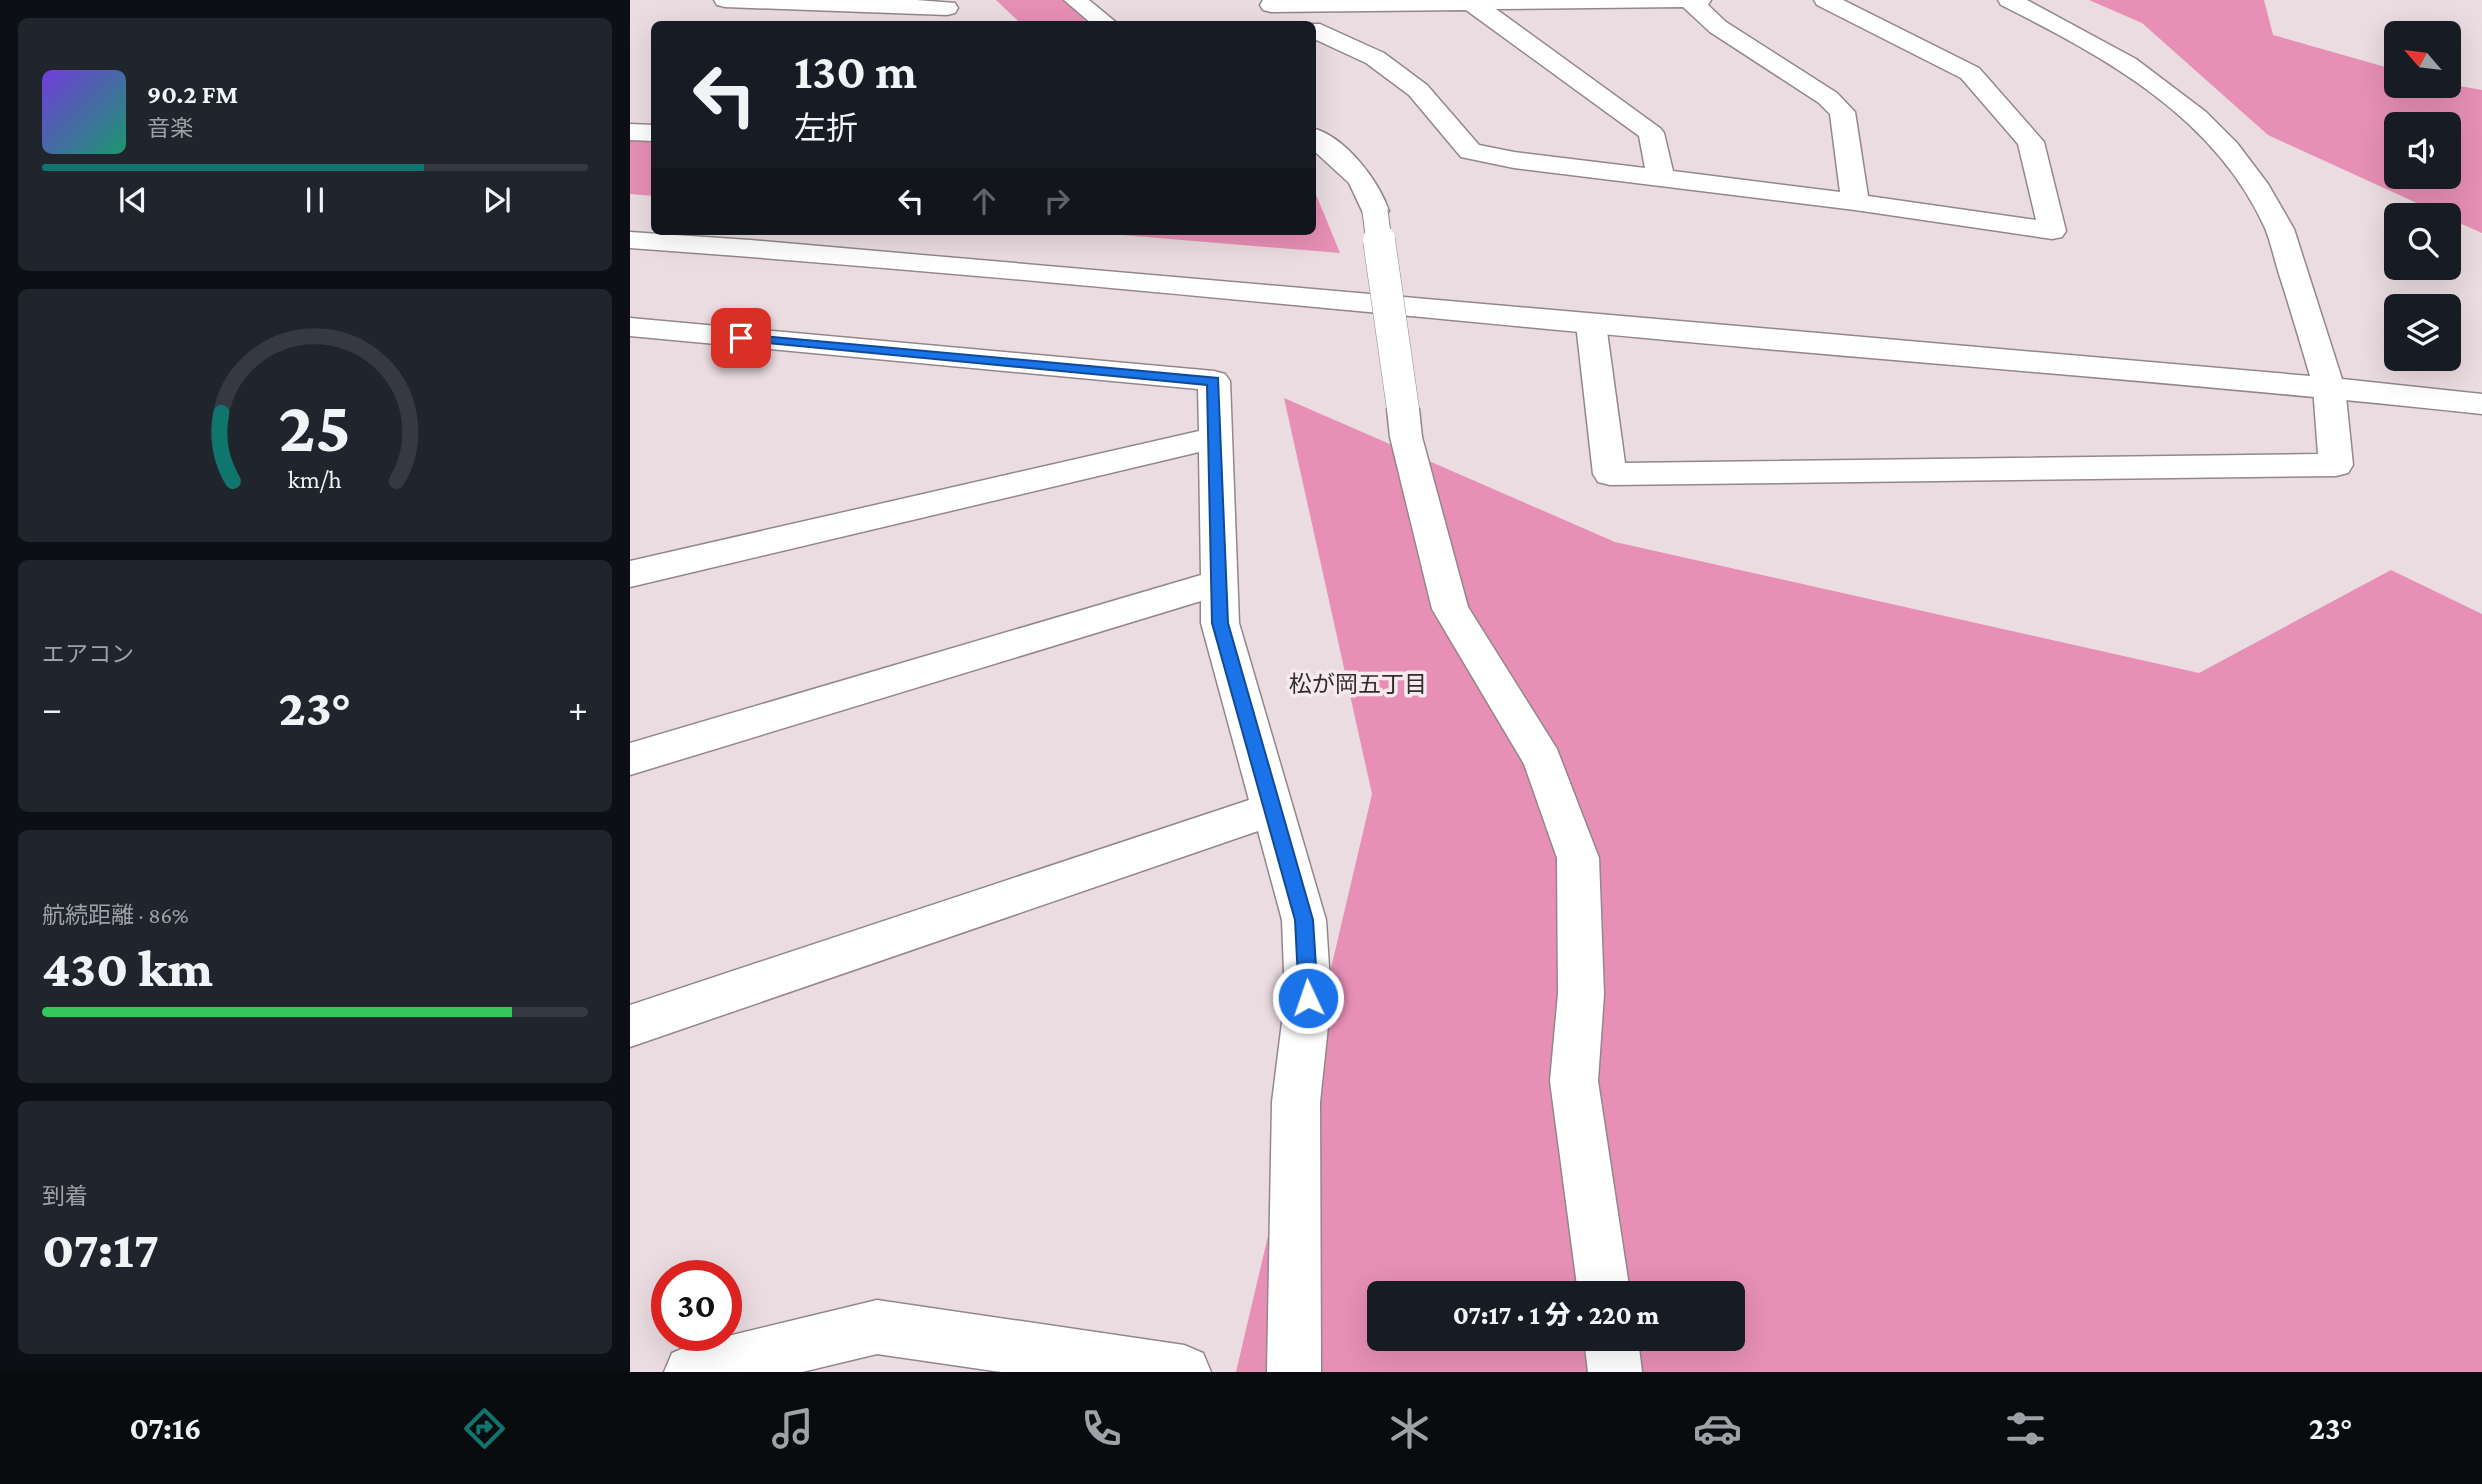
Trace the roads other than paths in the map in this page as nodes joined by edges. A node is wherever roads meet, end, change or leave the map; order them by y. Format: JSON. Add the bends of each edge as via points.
{"nodes":[{"id":1,"x":725,"y":0,"type":"edge"},
{"id":2,"x":1075,"y":0,"type":"edge"},
{"id":3,"x":1690,"y":0,"type":"edge"},
{"id":4,"x":1700,"y":0,"type":"edge"},
{"id":5,"x":1825,"y":0,"type":"edge"},
{"id":6,"x":2009,"y":0,"type":"edge"},
{"id":7,"x":1268,"y":3,"type":"edge"},
{"id":8,"x":1472,"y":3,"type":"junction"},
{"id":9,"x":950,"y":11,"type":"edge"},
{"id":10,"x":1102,"y":21,"type":"edge"},
{"id":11,"x":1300,"y":21,"type":"edge"},
{"id":12,"x":1316,"y":31,"type":"edge"},
{"id":13,"x":630,"y":132,"type":"edge"},
{"id":14,"x":651,"y":133,"type":"edge"},
{"id":15,"x":1316,"y":139,"type":"edge"},
{"id":16,"x":1661,"y":179,"type":"junction"},
{"id":17,"x":1855,"y":202,"type":"junction"},
{"id":18,"x":630,"y":240,"type":"edge"},
{"id":19,"x":1591,"y":324,"type":"junction"},
{"id":20,"x":630,"y":327,"type":"edge"},
{"id":21,"x":2329,"y":387,"type":"junction"},
{"id":22,"x":2482,"y":404,"type":"edge"},
{"id":23,"x":1213,"y":438,"type":"junction"},
{"id":24,"x":630,"y":574,"type":"edge"},
{"id":25,"x":1219,"y":583,"type":"junction"},
{"id":26,"x":630,"y":759,"type":"edge"},
{"id":27,"x":1273,"y":809,"type":"junction"},
{"id":28,"x":630,"y":1026,"type":"edge"},
{"id":29,"x":1602,"y":1281,"type":"edge"},
{"id":30,"x":1612,"y":1351,"type":"edge"},
{"id":31,"x":691,"y":1372,"type":"edge"},
{"id":32,"x":1184,"y":1372,"type":"edge"},
{"id":33,"x":1294,"y":1372,"type":"edge"},
{"id":34,"x":1615,"y":1372,"type":"edge"}],
"edges":[{"from":1,"to":9,"type":"street"},
{"from":2,"to":10,"type":"street"},
{"from":3,"to":4,"type":"street"},
{"from":3,"to":8,"type":"street"},
{"from":3,"to":17,"type":"street","via":[[1718,27],[1828,98],[1842,112]]},
{"from":5,"to":17,"type":"street","via":[[1970,73],[2031,142],[2052,231]]},
{"from":6,"to":21,"type":"street","via":[[2123,60],[2168,90],[2217,133],[2252,177],[2278,226]]},
{"from":7,"to":8,"type":"street"},
{"from":7,"to":11,"type":"street"},
{"from":8,"to":16,"type":"street","via":[[1651,133]]},
{"from":12,"to":16,"type":"street","via":[[1375,58],[1418,90],[1470,151]]},
{"from":13,"to":14,"type":"street"},
{"from":15,"to":29,"type":"street","bridge":true,"via":[[1344,160],[1372,197],[1376,211],[1406,437],[1450,609],[1543,760],[1578,858],[1581,994],[1574,1081]]},
{"from":16,"to":17,"type":"street"},
{"from":18,"to":19,"type":"street"},
{"from":19,"to":21,"type":"street"},
{"from":19,"to":21,"type":"street","via":[[1610,474],[2336,465]]},
{"from":20,"to":23,"type":"street","via":[[1214,381]]},
{"from":21,"to":22,"type":"street"},
{"from":23,"to":24,"type":"street"},
{"from":23,"to":25,"type":"street"},
{"from":25,"to":26,"type":"street"},
{"from":25,"to":27,"type":"street","via":[[1220,623]]},
{"from":27,"to":28,"type":"street"},
{"from":27,"to":33,"type":"street","via":[[1304,920],[1308,998],[1296,1102]]},
{"from":30,"to":34,"type":"street"},
{"from":31,"to":32,"type":"street","via":[[877,1327]]}]}
